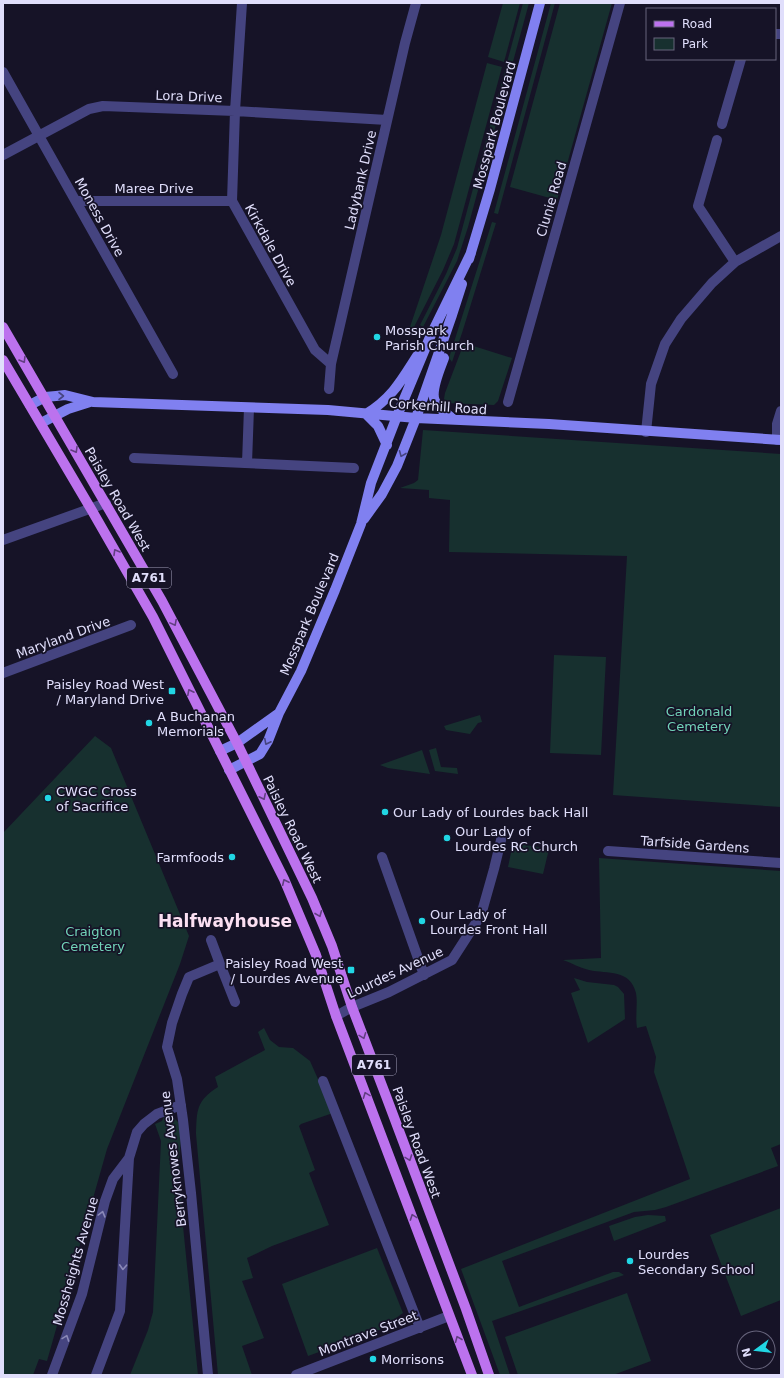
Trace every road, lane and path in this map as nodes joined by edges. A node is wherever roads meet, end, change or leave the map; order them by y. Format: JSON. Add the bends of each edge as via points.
{"nodes":[{"id":1,"x":242,"y":3,"type":"edge"},
{"id":2,"x":416,"y":3,"type":"edge"},
{"id":3,"x":540,"y":3,"type":"edge"},
{"id":4,"x":620,"y":3,"type":"edge"},
{"id":5,"x":741,"y":60,"type":"edge"},
{"id":6,"x":3,"y":72,"type":"edge"},
{"id":7,"x":235,"y":111,"type":"junction"},
{"id":8,"x":387,"y":120,"type":"junction"},
{"id":9,"x":722,"y":124,"type":"dead end"},
{"id":10,"x":38,"y":136,"type":"junction"},
{"id":11,"x":717,"y":140,"type":"dead end"},
{"id":12,"x":3,"y":156,"type":"edge"},
{"id":13,"x":76,"y":201,"type":"junction"},
{"id":14,"x":232,"y":201,"type":"junction"},
{"id":15,"x":781,"y":236,"type":"edge"},
{"id":16,"x":471,"y":253,"type":"junction"},
{"id":17,"x":736,"y":262,"type":"junction"},
{"id":18,"x":452,"y":316,"type":"junction"},
{"id":19,"x":3,"y":327,"type":"edge"},
{"id":20,"x":430,"y":337,"type":"junction"},
{"id":21,"x":3,"y":360,"type":"edge"},
{"id":22,"x":331,"y":364,"type":"junction"},
{"id":23,"x":173,"y":374,"type":"dead end"},
{"id":24,"x":329,"y":389,"type":"dead end"},
{"id":25,"x":45,"y":397,"type":"junction"},
{"id":26,"x":93,"y":402,"type":"junction"},
{"id":27,"x":508,"y":402,"type":"dead end"},
{"id":28,"x":30,"y":405,"type":"junction"},
{"id":29,"x":249,"y":408,"type":"junction"},
{"id":30,"x":781,"y":411,"type":"edge"},
{"id":31,"x":366,"y":414,"type":"junction"},
{"id":32,"x":55,"y":416,"type":"junction"},
{"id":33,"x":397,"y":416,"type":"junction"},
{"id":34,"x":416,"y":418,"type":"junction"},
{"id":35,"x":453,"y":419,"type":"junction"},
{"id":36,"x":41,"y":423,"type":"junction"},
{"id":37,"x":646,"y":432,"type":"junction"},
{"id":38,"x":779,"y":440,"type":"edge"},
{"id":39,"x":387,"y":445,"type":"junction"},
{"id":40,"x":134,"y":458,"type":"dead end"},
{"id":41,"x":247,"y":462,"type":"junction"},
{"id":42,"x":354,"y":468,"type":"dead end"},
{"id":43,"x":106,"y":503,"type":"junction"},
{"id":44,"x":91,"y":509,"type":"junction"},
{"id":45,"x":361,"y":524,"type":"junction"},
{"id":46,"x":3,"y":540,"type":"edge"},
{"id":47,"x":167,"y":610,"type":"junction"},
{"id":48,"x":153,"y":617,"type":"junction"},
{"id":49,"x":131,"y":625,"type":"dead end"},
{"id":50,"x":3,"y":673,"type":"edge"},
{"id":51,"x":279,"y":712,"type":"junction"},
{"id":52,"x":237,"y":743,"type":"junction"},
{"id":53,"x":220,"y":751,"type":"junction"},
{"id":54,"x":245,"y":762,"type":"junction"},
{"id":55,"x":229,"y":770,"type":"junction"},
{"id":56,"x":502,"y":836,"type":"dead end"},
{"id":57,"x":608,"y":851,"type":"dead end"},
{"id":58,"x":382,"y":857,"type":"dead end"},
{"id":59,"x":781,"y":863,"type":"edge"},
{"id":60,"x":211,"y":940,"type":"dead end"},
{"id":61,"x":220,"y":964,"type":"junction"},
{"id":62,"x":424,"y":975,"type":"junction"},
{"id":63,"x":236,"y":1002,"type":"dead end"},
{"id":64,"x":352,"y":1007,"type":"junction"},
{"id":65,"x":336,"y":1016,"type":"junction"},
{"id":66,"x":323,"y":1081,"type":"dead end"},
{"id":67,"x":181,"y":1105,"type":"junction"},
{"id":68,"x":129,"y":1158,"type":"junction"},
{"id":69,"x":449,"y":1316,"type":"junction"},
{"id":70,"x":420,"y":1328,"type":"junction"},
{"id":71,"x":52,"y":1375,"type":"edge"},
{"id":72,"x":96,"y":1375,"type":"edge"},
{"id":73,"x":208,"y":1375,"type":"edge"},
{"id":74,"x":296,"y":1375,"type":"edge"},
{"id":75,"x":472,"y":1375,"type":"edge"},
{"id":76,"x":489,"y":1375,"type":"edge"}],
"edges":[{"from":1,"to":7,"type":"street","name":"Kirkdale Drive"},
{"from":2,"to":8,"type":"street","name":"Ladybank Drive"},
{"from":3,"to":16,"type":"street","name":"Mosspark Boulevard"},
{"from":4,"to":27,"type":"street","name":"Clunie Road"},
{"from":5,"to":9,"type":"street"},
{"from":6,"to":10,"type":"street","name":"Moness Drive"},
{"from":7,"to":8,"type":"street","name":"Lora Drive"},
{"from":7,"to":10,"type":"street","name":"Lora Drive","via":[[104,106],[89,109]]},
{"from":7,"to":14,"type":"street","name":"Kirkdale Drive"},
{"from":8,"to":22,"type":"street","name":"Ladybank Drive"},
{"from":10,"to":12,"type":"street","name":"Lora Drive"},
{"from":10,"to":13,"type":"street","name":"Moness Drive"},
{"from":11,"to":17,"type":"street","via":[[698,206]]},
{"from":13,"to":14,"type":"street","name":"Maree Drive"},
{"from":13,"to":23,"type":"street","name":"Moness Drive"},
{"from":14,"to":22,"type":"street","name":"Kirkdale Drive","via":[[315,350]]},
{"from":15,"to":17,"type":"street"},
{"from":16,"to":18,"type":"street","name":"Mosspark Boulevard"},
{"from":16,"to":20,"type":"street","name":"Mosspark Boulevard"},
{"from":17,"to":37,"type":"street","via":[[693,304],[665,344],[651,384]]},
{"from":18,"to":34,"type":"street","name":"Mosspark Boulevard"},
{"from":18,"to":35,"type":"street","via":[[434,396],[439,407]]},
{"from":19,"to":25,"type":"main road","name":"Paisley Road West","number":"A761","one_way":true},
{"from":20,"to":31,"type":"street","via":[[391,394]]},
{"from":20,"to":33,"type":"street","name":"Mosspark Boulevard"},
{"from":21,"to":28,"type":"main road","number":"A761"},
{"from":22,"to":24,"type":"street"},
{"from":25,"to":26,"type":"street","name":"Corkerhill Road","one_way":true,"via":[[66,395]]},
{"from":25,"to":28,"type":"street","name":"Corkerhill Road"},
{"from":25,"to":32,"type":"main road","name":"Paisley Road West","number":"A761"},
{"from":26,"to":29,"type":"street","name":"Corkerhill Road"},
{"from":26,"to":32,"type":"street","name":"Corkerhill Road","via":[[80,404]]},
{"from":28,"to":36,"type":"main road","number":"A761"},
{"from":29,"to":31,"type":"street","name":"Corkerhill Road","via":[[328,410]]},
{"from":29,"to":41,"type":"street"},
{"from":30,"to":38,"type":"street","via":[[777,424]]},
{"from":31,"to":33,"type":"street","name":"Corkerhill Road"},
{"from":31,"to":39,"type":"street","via":[[378,426]]},
{"from":32,"to":36,"type":"street","name":"Corkerhill Road"},
{"from":32,"to":43,"type":"main road","name":"Paisley Road West","number":"A761","one_way":true},
{"from":33,"to":34,"type":"street","name":"Corkerhill Road"},
{"from":33,"to":39,"type":"street","name":"Mosspark Boulevard"},
{"from":34,"to":35,"type":"street","name":"Corkerhill Road"},
{"from":34,"to":45,"type":"street","name":"Mosspark Boulevard","one_way":true,"via":[[397,466],[382,494]]},
{"from":35,"to":37,"type":"street","name":"Corkerhill Road"},
{"from":36,"to":44,"type":"main road","number":"A761"},
{"from":37,"to":38,"type":"street","name":"Corkerhill Road"},
{"from":39,"to":45,"type":"street","name":"Mosspark Boulevard","via":[[371,483]]},
{"from":40,"to":41,"type":"street"},
{"from":41,"to":42,"type":"street"},
{"from":43,"to":44,"type":"street"},
{"from":43,"to":47,"type":"main road","name":"Paisley Road West","number":"A761"},
{"from":44,"to":46,"type":"street"},
{"from":48,"to":44,"type":"main road","number":"A761","one_way":true},
{"from":45,"to":51,"type":"street","name":"Mosspark Boulevard","via":[[301,671]]},
{"from":47,"to":48,"type":"main road"},
{"from":47,"to":52,"type":"main road","name":"Paisley Road West","number":"A761","one_way":true},
{"from":53,"to":48,"type":"main road","number":"A761","one_way":true},
{"from":49,"to":50,"type":"street","name":"Maryland Drive"},
{"from":51,"to":52,"type":"street","name":"Mosspark Boulevard"},
{"from":51,"to":54,"type":"street","name":"Mosspark Boulevard","one_way":true,"via":[[260,754]]},
{"from":52,"to":53,"type":"street","name":"Mosspark Boulevard"},
{"from":52,"to":54,"type":"main road","name":"Paisley Road West","number":"A761"},
{"from":53,"to":55,"type":"main road","number":"A761"},
{"from":54,"to":55,"type":"street","name":"Mosspark Boulevard"},
{"from":54,"to":64,"type":"main road","name":"Paisley Road West","number":"A761","one_way":true,"via":[[317,909]]},
{"from":65,"to":55,"type":"main road","number":"A761","one_way":true,"via":[[296,905]]},
{"from":56,"to":62,"type":"street","name":"Lourdes Avenue","via":[[481,915],[452,960]]},
{"from":57,"to":59,"type":"street","name":"Tarfside Gardens"},
{"from":58,"to":62,"type":"street"},
{"from":60,"to":61,"type":"street"},
{"from":61,"to":63,"type":"street"},
{"from":61,"to":67,"type":"street","name":"Berryknowes Avenue","via":[[189,977],[172,1023],[167,1047],[177,1079]]},
{"from":62,"to":64,"type":"street","name":"Lourdes Avenue"},
{"from":64,"to":65,"type":"street","name":"Lourdes Avenue"},
{"from":64,"to":76,"type":"main road","name":"Paisley Road West","number":"A761","one_way":true},
{"from":69,"to":65,"type":"main road","number":"A761","one_way":true},
{"from":66,"to":70,"type":"street"},
{"from":67,"to":68,"type":"street","name":"Mossheights Avenue","via":[[157,1114],[144,1124],[137,1132]]},
{"from":67,"to":73,"type":"street","name":"Berryknowes Avenue"},
{"from":71,"to":68,"type":"street","name":"Mossheights Avenue","one_way":true,"via":[[82,1294],[105,1201],[113,1179]]},
{"from":68,"to":72,"type":"street","name":"Mossheights Avenue","one_way":true,"via":[[120,1311]]},
{"from":69,"to":70,"type":"street","name":"Montrave Street"},
{"from":75,"to":69,"type":"main road","number":"A761","one_way":true},
{"from":70,"to":74,"type":"street","name":"Montrave Street"}]}
